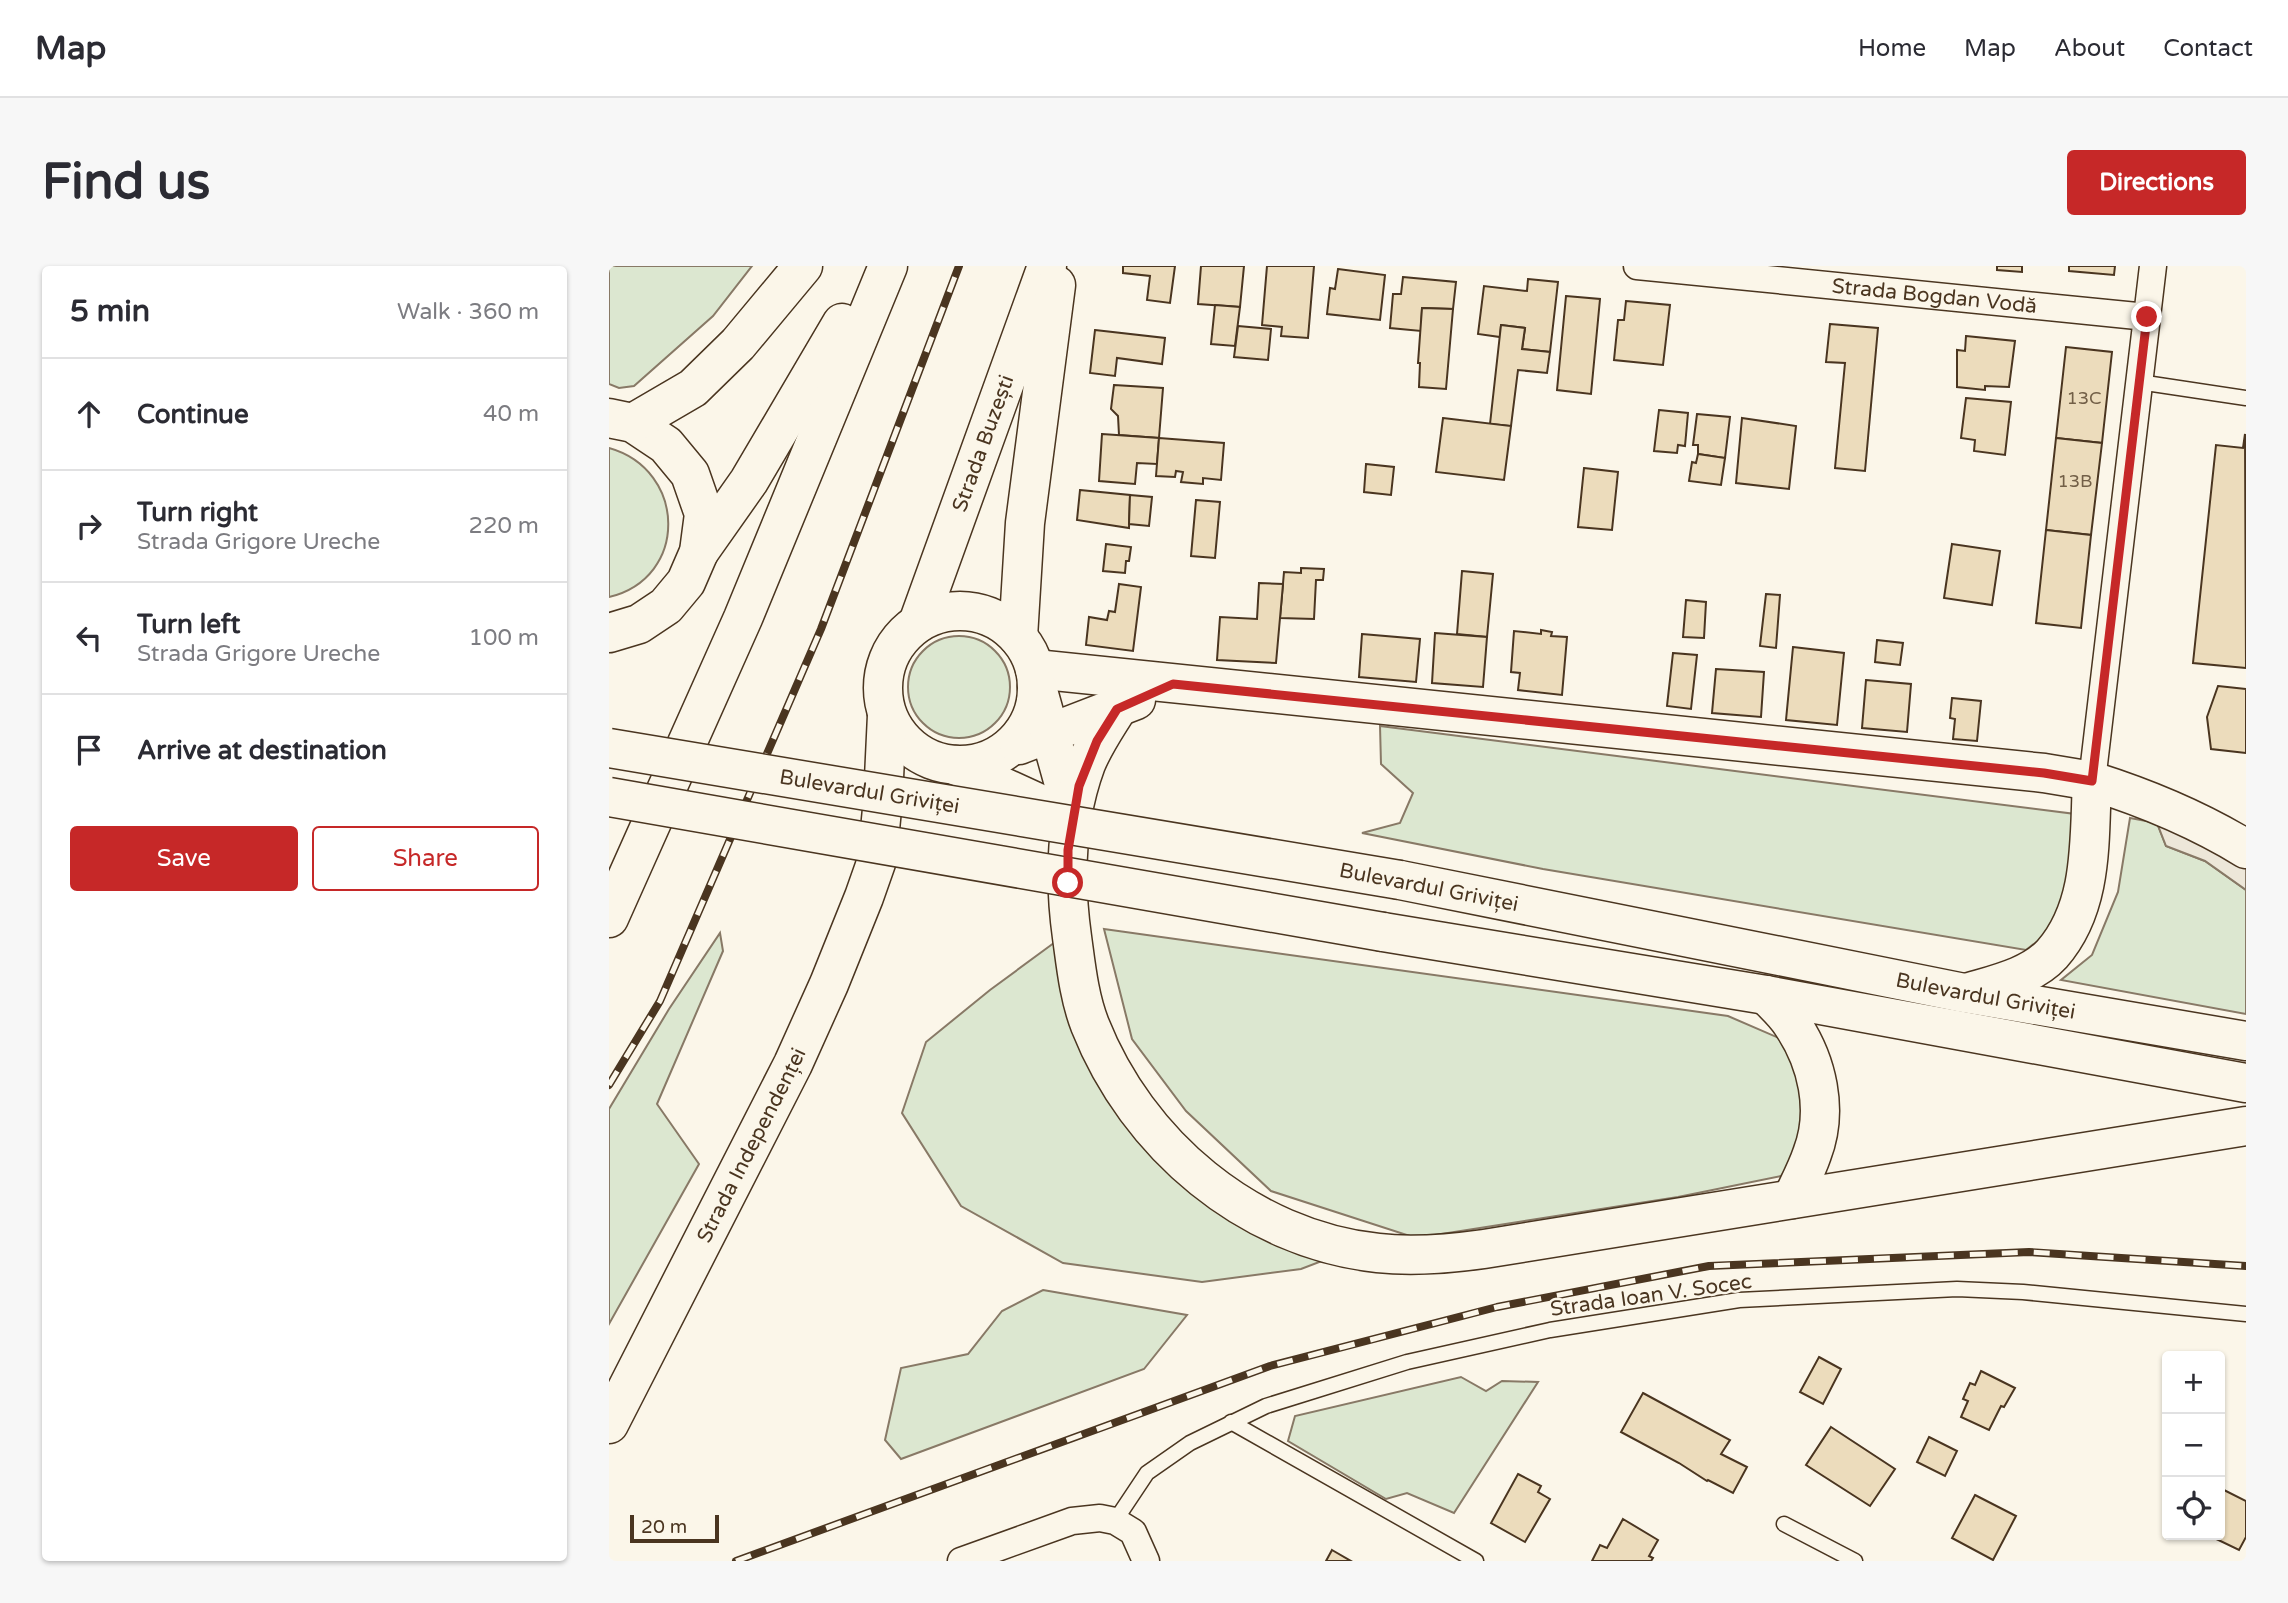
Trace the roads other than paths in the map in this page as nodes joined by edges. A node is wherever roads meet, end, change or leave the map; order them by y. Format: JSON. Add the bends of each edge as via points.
{"nodes":[{"id":1,"x":803,"y":266,"type":"edge"},
{"id":2,"x":872,"y":266,"type":"edge"},
{"id":3,"x":888,"y":266,"type":"edge"},
{"id":4,"x":1047,"y":266,"type":"edge"},
{"id":5,"x":1058,"y":266,"type":"edge"},
{"id":6,"x":1637,"y":266,"type":"edge"},
{"id":7,"x":2153,"y":266,"type":"edge"},
{"id":8,"x":2147,"y":317,"type":"junction"},
{"id":9,"x":2139,"y":382,"type":"junction"},
{"id":10,"x":2246,"y":398,"type":"edge"},
{"id":11,"x":621,"y":420,"type":"edge"},
{"id":12,"x":699,"y":552,"type":"junction"},
{"id":13,"x":918,"y":623,"type":"junction"},
{"id":14,"x":609,"y":633,"type":"edge"},
{"id":15,"x":1030,"y":665,"type":"junction"},
{"id":16,"x":1173,"y":684,"type":"junction"},
{"id":17,"x":1117,"y":709,"type":"junction"},
{"id":18,"x":887,"y":715,"type":"junction"},
{"id":19,"x":1050,"y":735,"type":"junction"},
{"id":20,"x":609,"y":748,"type":"edge"},
{"id":21,"x":1007,"y":749,"type":"junction"},
{"id":22,"x":946,"y":764,"type":"junction"},
{"id":23,"x":2092,"y":781,"type":"junction"},
{"id":24,"x":609,"y":797,"type":"edge"},
{"id":25,"x":1073,"y":819,"type":"junction"},
{"id":26,"x":2246,"y":849,"type":"edge"},
{"id":27,"x":877,"y":860,"type":"junction"},
{"id":28,"x":609,"y":918,"type":"edge"},
{"id":29,"x":1964,"y":993,"type":"junction"},
{"id":30,"x":1766,"y":995,"type":"junction"},
{"id":31,"x":2246,"y":1041,"type":"edge"},
{"id":32,"x":2246,"y":1083,"type":"edge"},
{"id":33,"x":2246,"y":1126,"type":"edge"},
{"id":34,"x":1792,"y":1199,"type":"junction"},
{"id":35,"x":2246,"y":1314,"type":"edge"},
{"id":36,"x":1231,"y":1422,"type":"junction"},
{"id":37,"x":609,"y":1424,"type":"edge"},
{"id":38,"x":1115,"y":1521,"type":"junction"},
{"id":39,"x":1784,"y":1524,"type":"dead end"},
{"id":40,"x":961,"y":1561,"type":"edge"},
{"id":41,"x":1146,"y":1561,"type":"edge"},
{"id":42,"x":1476,"y":1561,"type":"edge"},
{"id":43,"x":1855,"y":1561,"type":"edge"}],
"edges":[{"from":1,"to":11,"type":"main road","via":[[738,344],[693,388]]},
{"from":2,"to":12,"type":"main road","via":[[750,481]]},
{"from":3,"to":28,"type":"main road","via":[[743,618]]},
{"from":4,"to":13,"type":"main road","name":"Strada Buzești"},
{"from":5,"to":15,"type":"main road","name":"Strada Buzești","via":[[1025,523]]},
{"from":6,"to":8,"type":"street","name":"Strada Bogdan Vodă"},
{"from":7,"to":8,"type":"street"},
{"from":8,"to":9,"type":"street"},
{"from":9,"to":10,"type":"lane"},
{"from":9,"to":23,"type":"street"},
{"from":11,"to":12,"type":"main road","via":[[666,445],[691,474],[703,514]]},
{"from":12,"to":14,"type":"main road","via":[[687,582],[666,606],[639,624]]},
{"from":13,"to":15,"type":"main road","via":[[947,611],[979,613],[1007,626]]},
{"from":13,"to":18,"type":"main road","via":[[897,643],[884,671]]},
{"from":15,"to":16,"type":"main road"},
{"from":15,"to":19,"type":"main road"},
{"from":15,"to":21,"type":"main road","via":[[1035,705],[1030,722]]},
{"from":16,"to":17,"type":"main road"},
{"from":16,"to":23,"type":"main road"},
{"from":17,"to":19,"type":"main road"},
{"from":17,"to":25,"type":"main road","via":[[1087,762]]},
{"from":18,"to":22,"type":"main road","via":[[907,744],[926,758]]},
{"from":18,"to":27,"type":"main road","name":"Strada Independenței"},
{"from":19,"to":21,"type":"main road"},
{"from":19,"to":25,"type":"main road"},
{"from":20,"to":29,"type":"main road","name":"Bulevardul Griviței","bridge":true,"via":[[1400,880]]},
{"from":21,"to":22,"type":"main road","via":[[988,760]]},
{"from":22,"to":25,"type":"main road"},
{"from":22,"to":27,"type":"main road","name":"Strada Independenței","via":[[904,809]]},
{"from":23,"to":26,"type":"main road","via":[[2161,805]]},
{"from":23,"to":29,"type":"main road","via":[[2085,883],[2068,933],[2051,955],[2027,971]]},
{"from":24,"to":30,"type":"main road","name":"Bulevardul Griviței","bridge":true},
{"from":25,"to":34,"type":"main road","via":[[1068,850],[1069,915],[1089,1022],[1107,1064],[1126,1097],[1172,1153],[1234,1201],[1269,1221],[1363,1251],[1431,1256]]},
{"from":27,"to":37,"type":"main road","name":"Strada Independenței","via":[[829,984],[750,1150]]},
{"from":29,"to":31,"type":"main road","name":"Bulevardul Griviței"},
{"from":30,"to":32,"type":"main road","name":"Bulevardul Griviței"},
{"from":30,"to":34,"type":"main road","via":[[1808,1051],[1818,1087],[1820,1121],[1813,1152]]},
{"from":33,"to":34,"type":"main road"},
{"from":35,"to":36,"type":"lane","name":"Strada Ioan V. Socec","via":[[1957,1289],[1739,1300],[1550,1330],[1407,1362],[1266,1406]]},
{"from":36,"to":38,"type":"lane","name":"Strada Ioan V. Socec","via":[[1147,1473]]},
{"from":36,"to":42,"type":"lane"},
{"from":38,"to":40,"type":"street","via":[[1072,1521]]},
{"from":38,"to":41,"type":"street","via":[[1133,1532]]},
{"from":39,"to":43,"type":"lane"}]}
